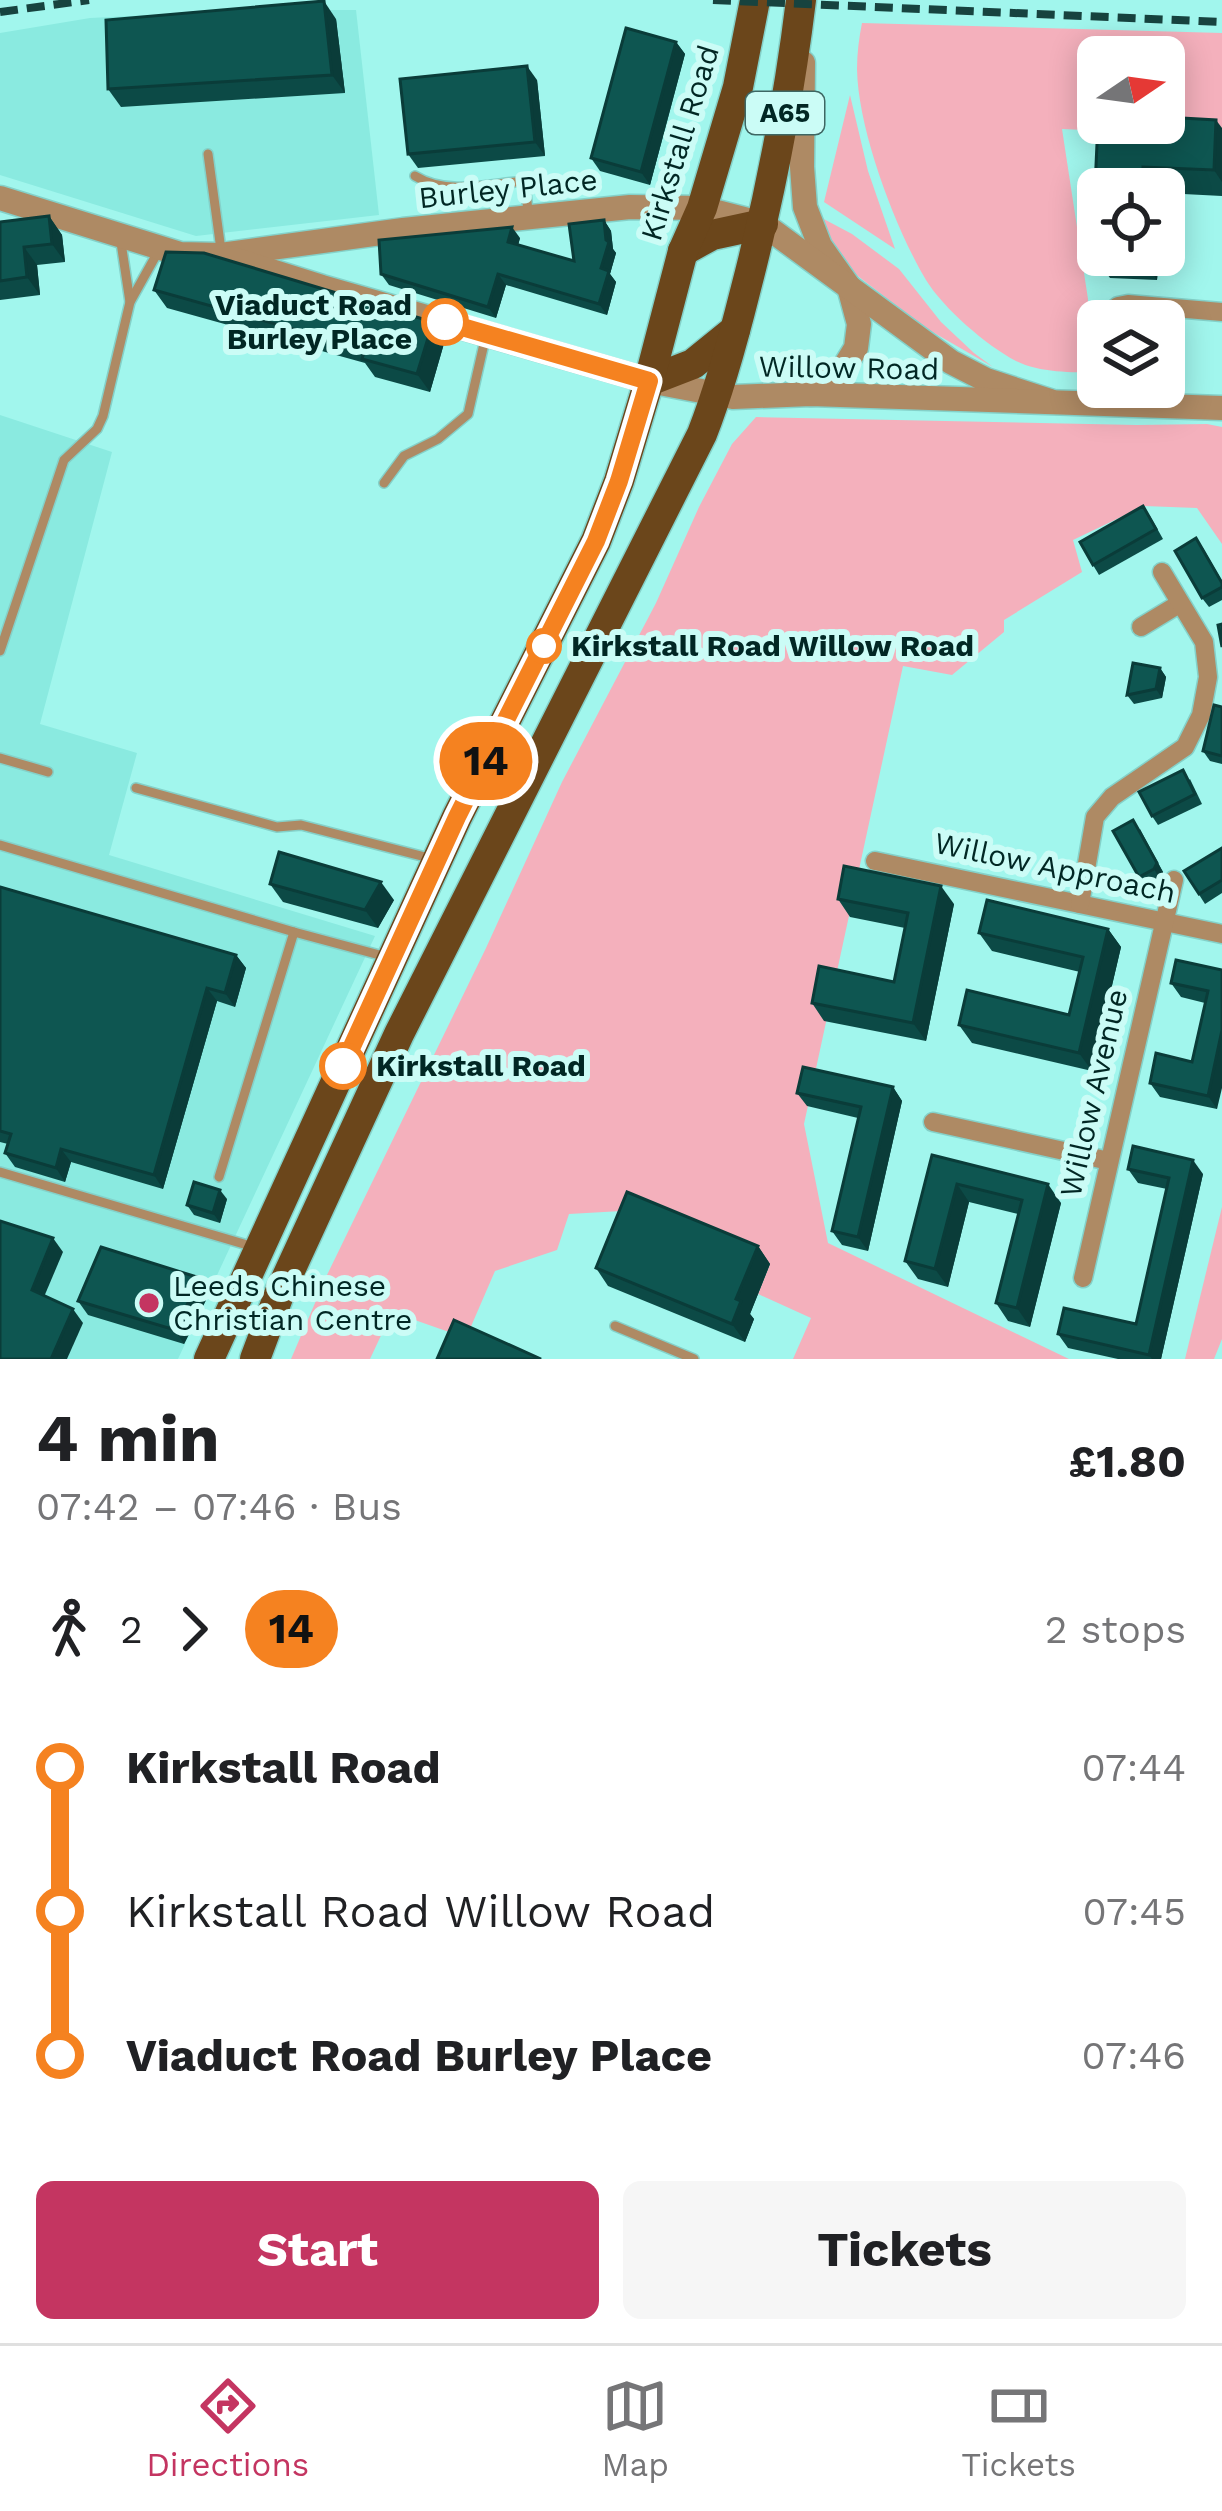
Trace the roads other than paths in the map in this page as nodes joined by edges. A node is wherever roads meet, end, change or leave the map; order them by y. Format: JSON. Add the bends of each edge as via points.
{"nodes":[{"id":1,"x":755,"y":0,"type":"edge"},
{"id":2,"x":802,"y":0,"type":"edge"},
{"id":3,"x":208,"y":154,"type":"dead end"},
{"id":4,"x":415,"y":176,"type":"dead end"},
{"id":5,"x":0,"y":197,"type":"edge"},
{"id":6,"x":702,"y":208,"type":"junction"},
{"id":7,"x":528,"y":218,"type":"junction"},
{"id":8,"x":763,"y":224,"type":"junction"},
{"id":9,"x":120,"y":235,"type":"junction"},
{"id":10,"x":321,"y":241,"type":"junction"},
{"id":11,"x":160,"y":248,"type":"junction"},
{"id":12,"x":683,"y":251,"type":"junction"},
{"id":13,"x":221,"y":255,"type":"junction"},
{"id":14,"x":322,"y":287,"type":"junction"},
{"id":15,"x":849,"y":287,"type":"junction"},
{"id":16,"x":130,"y":302,"type":"junction"},
{"id":17,"x":1185,"y":309,"type":"edge"},
{"id":18,"x":1222,"y":312,"type":"edge"},
{"id":19,"x":735,"y":330,"type":"junction"},
{"id":20,"x":486,"y":334,"type":"junction"},
{"id":21,"x":649,"y":381,"type":"junction"},
{"id":22,"x":718,"y":394,"type":"junction"},
{"id":23,"x":811,"y":394,"type":"junction"},
{"id":24,"x":1077,"y":399,"type":"edge"},
{"id":25,"x":1050,"y":401,"type":"junction"},
{"id":26,"x":1185,"y":404,"type":"edge"},
{"id":27,"x":1222,"y":408,"type":"edge"},
{"id":28,"x":384,"y":484,"type":"dead end"},
{"id":29,"x":1162,"y":572,"type":"dead end"},
{"id":30,"x":1179,"y":604,"type":"junction"},
{"id":31,"x":1141,"y":627,"type":"dead end"},
{"id":32,"x":0,"y":651,"type":"edge"},
{"id":33,"x":0,"y":758,"type":"edge"},
{"id":34,"x":48,"y":772,"type":"dead end"},
{"id":35,"x":136,"y":788,"type":"dead end"},
{"id":36,"x":0,"y":845,"type":"edge"},
{"id":37,"x":438,"y":860,"type":"junction"},
{"id":38,"x":875,"y":861,"type":"dead end"},
{"id":39,"x":1174,"y":880,"type":"dead end"},
{"id":40,"x":1080,"y":904,"type":"junction"},
{"id":41,"x":1164,"y":922,"type":"junction"},
{"id":42,"x":294,"y":932,"type":"junction"},
{"id":43,"x":1222,"y":934,"type":"edge"},
{"id":44,"x":392,"y":958,"type":"junction"},
{"id":45,"x":933,"y":1123,"type":"dead end"},
{"id":46,"x":1109,"y":1161,"type":"junction"},
{"id":47,"x":0,"y":1172,"type":"edge"},
{"id":48,"x":219,"y":1177,"type":"dead end"},
{"id":49,"x":259,"y":1249,"type":"junction"},
{"id":50,"x":1083,"y":1278,"type":"dead end"},
{"id":51,"x":615,"y":1326,"type":"dead end"},
{"id":52,"x":209,"y":1359,"type":"edge"},
{"id":53,"x":255,"y":1359,"type":"edge"},
{"id":54,"x":694,"y":1359,"type":"edge"}],
"edges":[{"from":1,"to":6,"type":"main road","name":"Kirkstall Road","number":"A65"},
{"from":2,"to":8,"type":"main road","number":"A65"},
{"from":2,"to":15,"type":"street","via":[[805,207]]},
{"from":3,"to":13,"type":"lane"},
{"from":4,"to":7,"type":"lane","via":[[444,188],[525,181]]},
{"from":5,"to":9,"type":"street"},
{"from":6,"to":7,"type":"street","name":"Burley Place","via":[[630,206]]},
{"from":6,"to":8,"type":"street","name":"Burley Place"},
{"from":6,"to":12,"type":"main road","name":"Kirkstall Road","number":"A65"},
{"from":7,"to":10,"type":"street","name":"Burley Place"},
{"from":8,"to":12,"type":"main road"},
{"from":8,"to":15,"type":"street","name":"Willow Road"},
{"from":8,"to":19,"type":"main road","number":"A65"},
{"from":9,"to":11,"type":"street"},
{"from":9,"to":16,"type":"lane"},
{"from":10,"to":13,"type":"street","name":"Burley Place"},
{"from":10,"to":14,"type":"street"},
{"from":11,"to":13,"type":"street"},
{"from":11,"to":16,"type":"lane"},
{"from":12,"to":21,"type":"main road","name":"Kirkstall Road","number":"A65"},
{"from":13,"to":14,"type":"street"},
{"from":14,"to":20,"type":"street"},
{"from":15,"to":23,"type":"street","via":[[856,348]]},
{"from":15,"to":25,"type":"street","name":"Willow Road","via":[[951,362]]},
{"from":16,"to":32,"type":"lane","via":[[104,416],[64,460]]},
{"from":17,"to":18,"type":"street"},
{"from":19,"to":21,"type":"main road","via":[[693,364]]},
{"from":19,"to":22,"type":"main road","number":"A65"},
{"from":20,"to":21,"type":"street"},
{"from":20,"to":28,"type":"lane","via":[[468,414],[404,456]]},
{"from":21,"to":22,"type":"street","name":"Willow Road"},
{"from":21,"to":37,"type":"main road","name":"Kirkstall Road","number":"A65","via":[[596,541]]},
{"from":22,"to":23,"type":"street","name":"Willow Road"},
{"from":22,"to":53,"type":"main road","number":"A65","via":[[398,1034]]},
{"from":23,"to":25,"type":"street","name":"Willow Road"},
{"from":24,"to":25,"type":"street","name":"Willow Road"},
{"from":26,"to":27,"type":"street","name":"Willow Road"},
{"from":29,"to":30,"type":"street"},
{"from":30,"to":31,"type":"street"},
{"from":30,"to":40,"type":"street","via":[[1204,642],[1201,715],[1185,747],[1095,817]]},
{"from":33,"to":34,"type":"lane"},
{"from":35,"to":37,"type":"lane"},
{"from":36,"to":42,"type":"lane"},
{"from":37,"to":44,"type":"main road","name":"Kirkstall Road","number":"A65"},
{"from":38,"to":40,"type":"street","name":"Willow Approach"},
{"from":39,"to":41,"type":"street","name":"Willow Avenue"},
{"from":40,"to":41,"type":"street","name":"Willow Approach"},
{"from":41,"to":43,"type":"street","name":"Willow Approach"},
{"from":41,"to":46,"type":"street","name":"Willow Avenue"},
{"from":42,"to":44,"type":"lane"},
{"from":42,"to":48,"type":"lane"},
{"from":44,"to":49,"type":"main road","name":"Kirkstall Road","number":"A65"},
{"from":45,"to":46,"type":"street"},
{"from":46,"to":50,"type":"street","name":"Willow Avenue"},
{"from":47,"to":49,"type":"lane"},
{"from":49,"to":52,"type":"main road","name":"Kirkstall Road","number":"A65"},
{"from":51,"to":54,"type":"lane"}]}
